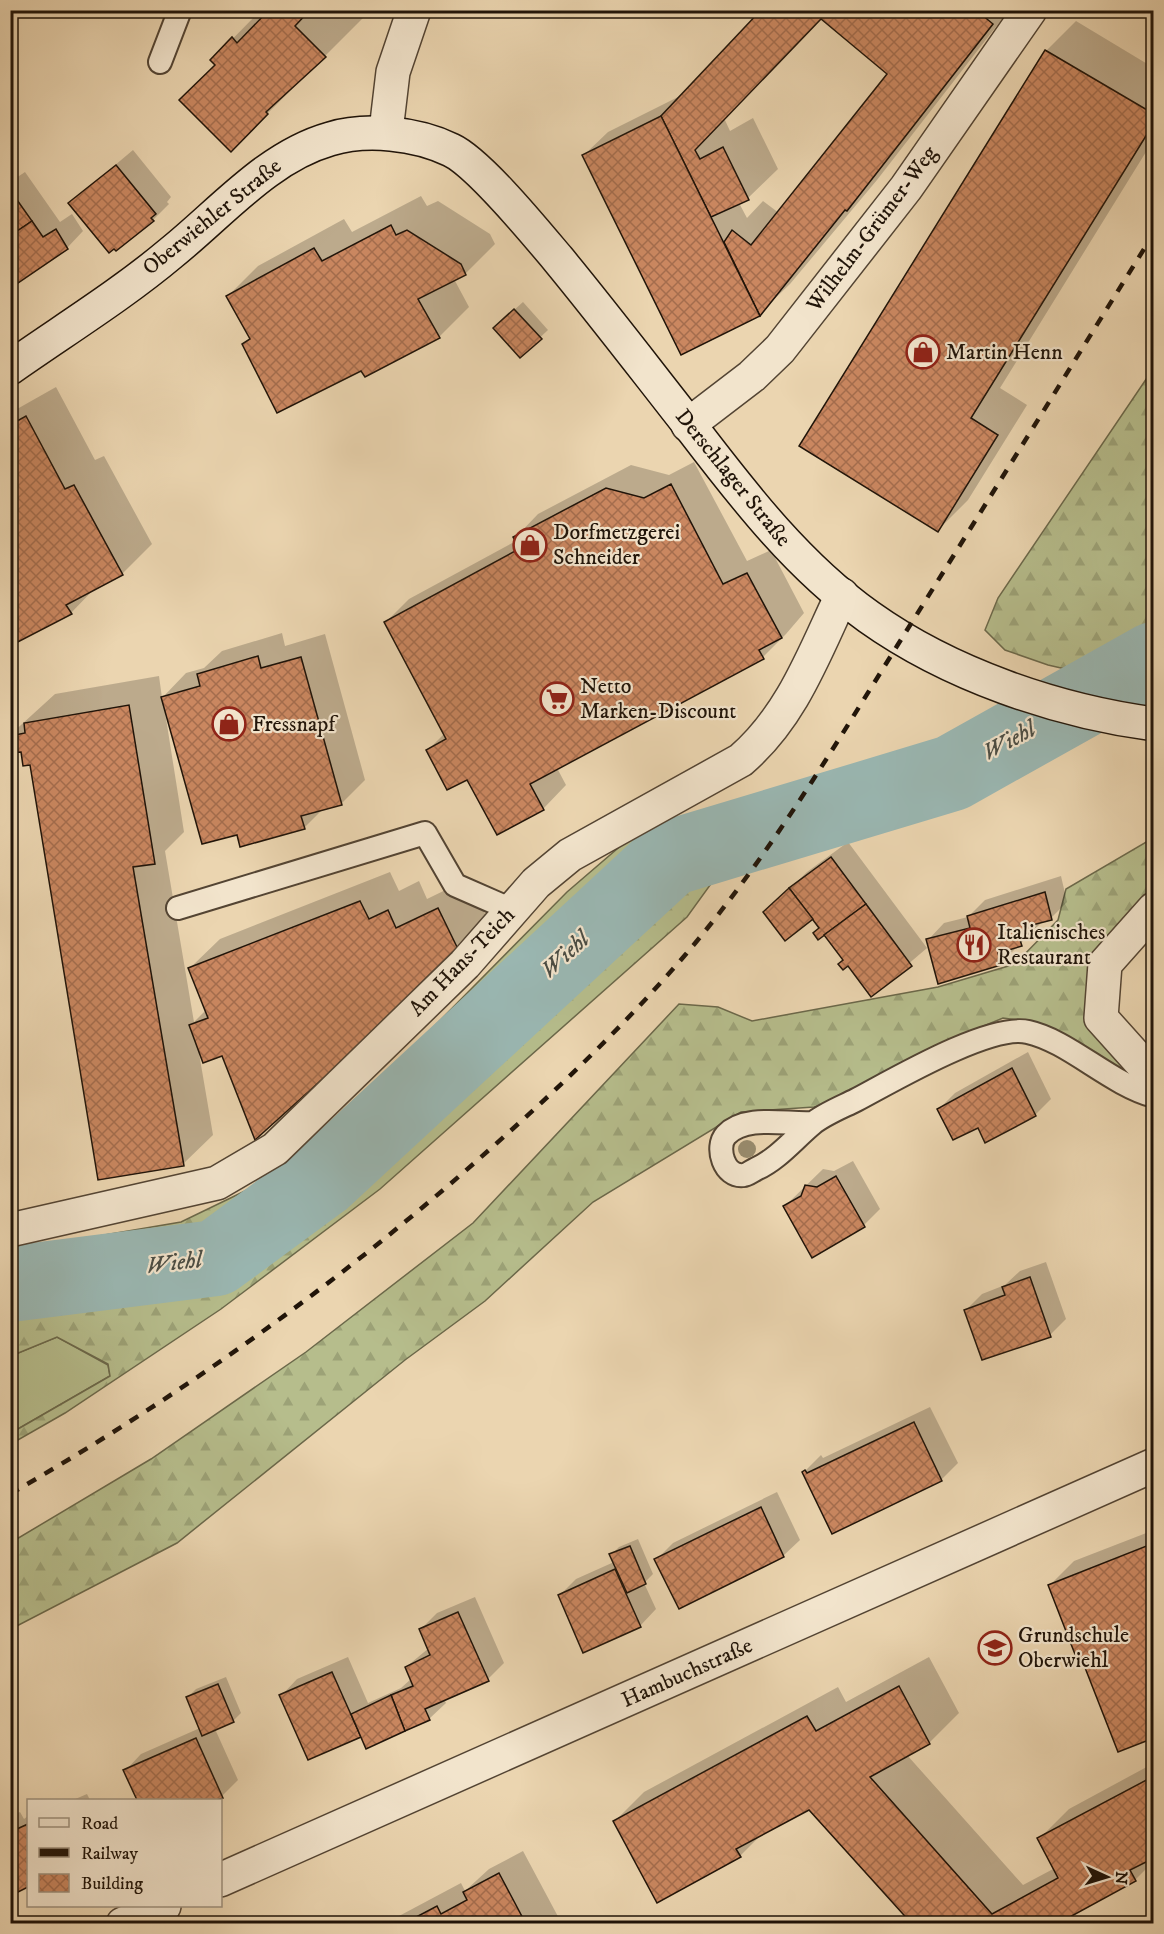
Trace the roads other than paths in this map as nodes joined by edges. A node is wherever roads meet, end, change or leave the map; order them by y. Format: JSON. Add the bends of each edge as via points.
{"nodes":[{"id":1,"x":180,"y":10,"type":"edge"},
{"id":2,"x":414,"y":10,"type":"edge"},
{"id":3,"x":1030,"y":10,"type":"edge"},
{"id":4,"x":160,"y":62,"type":"dead end"},
{"id":5,"x":386,"y":131,"type":"junction"},
{"id":6,"x":10,"y":368,"type":"edge"},
{"id":7,"x":688,"y":424,"type":"junction"},
{"id":8,"x":842,"y":595,"type":"junction"},
{"id":9,"x":1150,"y":724,"type":"edge"},
{"id":10,"x":178,"y":908,"type":"dead end"},
{"id":11,"x":1154,"y":909,"type":"edge"},
{"id":12,"x":512,"y":910,"type":"junction"},
{"id":13,"x":1154,"y":1077,"type":"edge"},
{"id":14,"x":1154,"y":1096,"type":"edge"},
{"id":15,"x":813,"y":1123,"type":"dead end"},
{"id":16,"x":10,"y":1230,"type":"edge"},
{"id":17,"x":1154,"y":1466,"type":"edge"},
{"id":18,"x":222,"y":1879,"type":"edge"},
{"id":19,"x":159,"y":1907,"type":"edge"},
{"id":20,"x":123,"y":1923,"type":"edge"}],
"edges":[{"from":1,"to":4,"type":"lane"},
{"from":2,"to":5,"type":"street","via":[[393,72]]},
{"from":3,"to":7,"type":"street","name":"Wilhelm-Grümer-Weg","via":[[906,188],[780,349],[752,376]]},
{"from":5,"to":6,"type":"street","name":"Oberwiehler Straße","via":[[331,138],[285,156],[169,255]]},
{"from":5,"to":7,"type":"street","name":"Derschlager Straße","via":[[452,150],[480,175],[543,240]]},
{"from":7,"to":8,"type":"street","name":"Derschlager Straße","via":[[752,506],[798,556]]},
{"from":8,"to":9,"type":"street","name":"Derschlager Straße","via":[[902,638],[1005,688],[1079,711]]},
{"from":8,"to":12,"type":"street","name":"Am Hans-Teich","via":[[790,704],[764,740],[741,760],[570,855]]},
{"from":10,"to":12,"type":"lane","via":[[425,832],[455,885]]},
{"from":11,"to":13,"type":"street","via":[[1105,964],[1101,1018]]},
{"from":12,"to":16,"type":"street","name":"Am Hans-Teich","via":[[465,964],[275,1149],[217,1184]]},
{"from":14,"to":15,"type":"lane","via":[[1132,1088],[1044,1038],[1013,1031],[924,1065]]},
{"from":17,"to":18,"type":"street","name":"Hambuchstraße"},
{"from":19,"to":20,"type":"street"}]}
